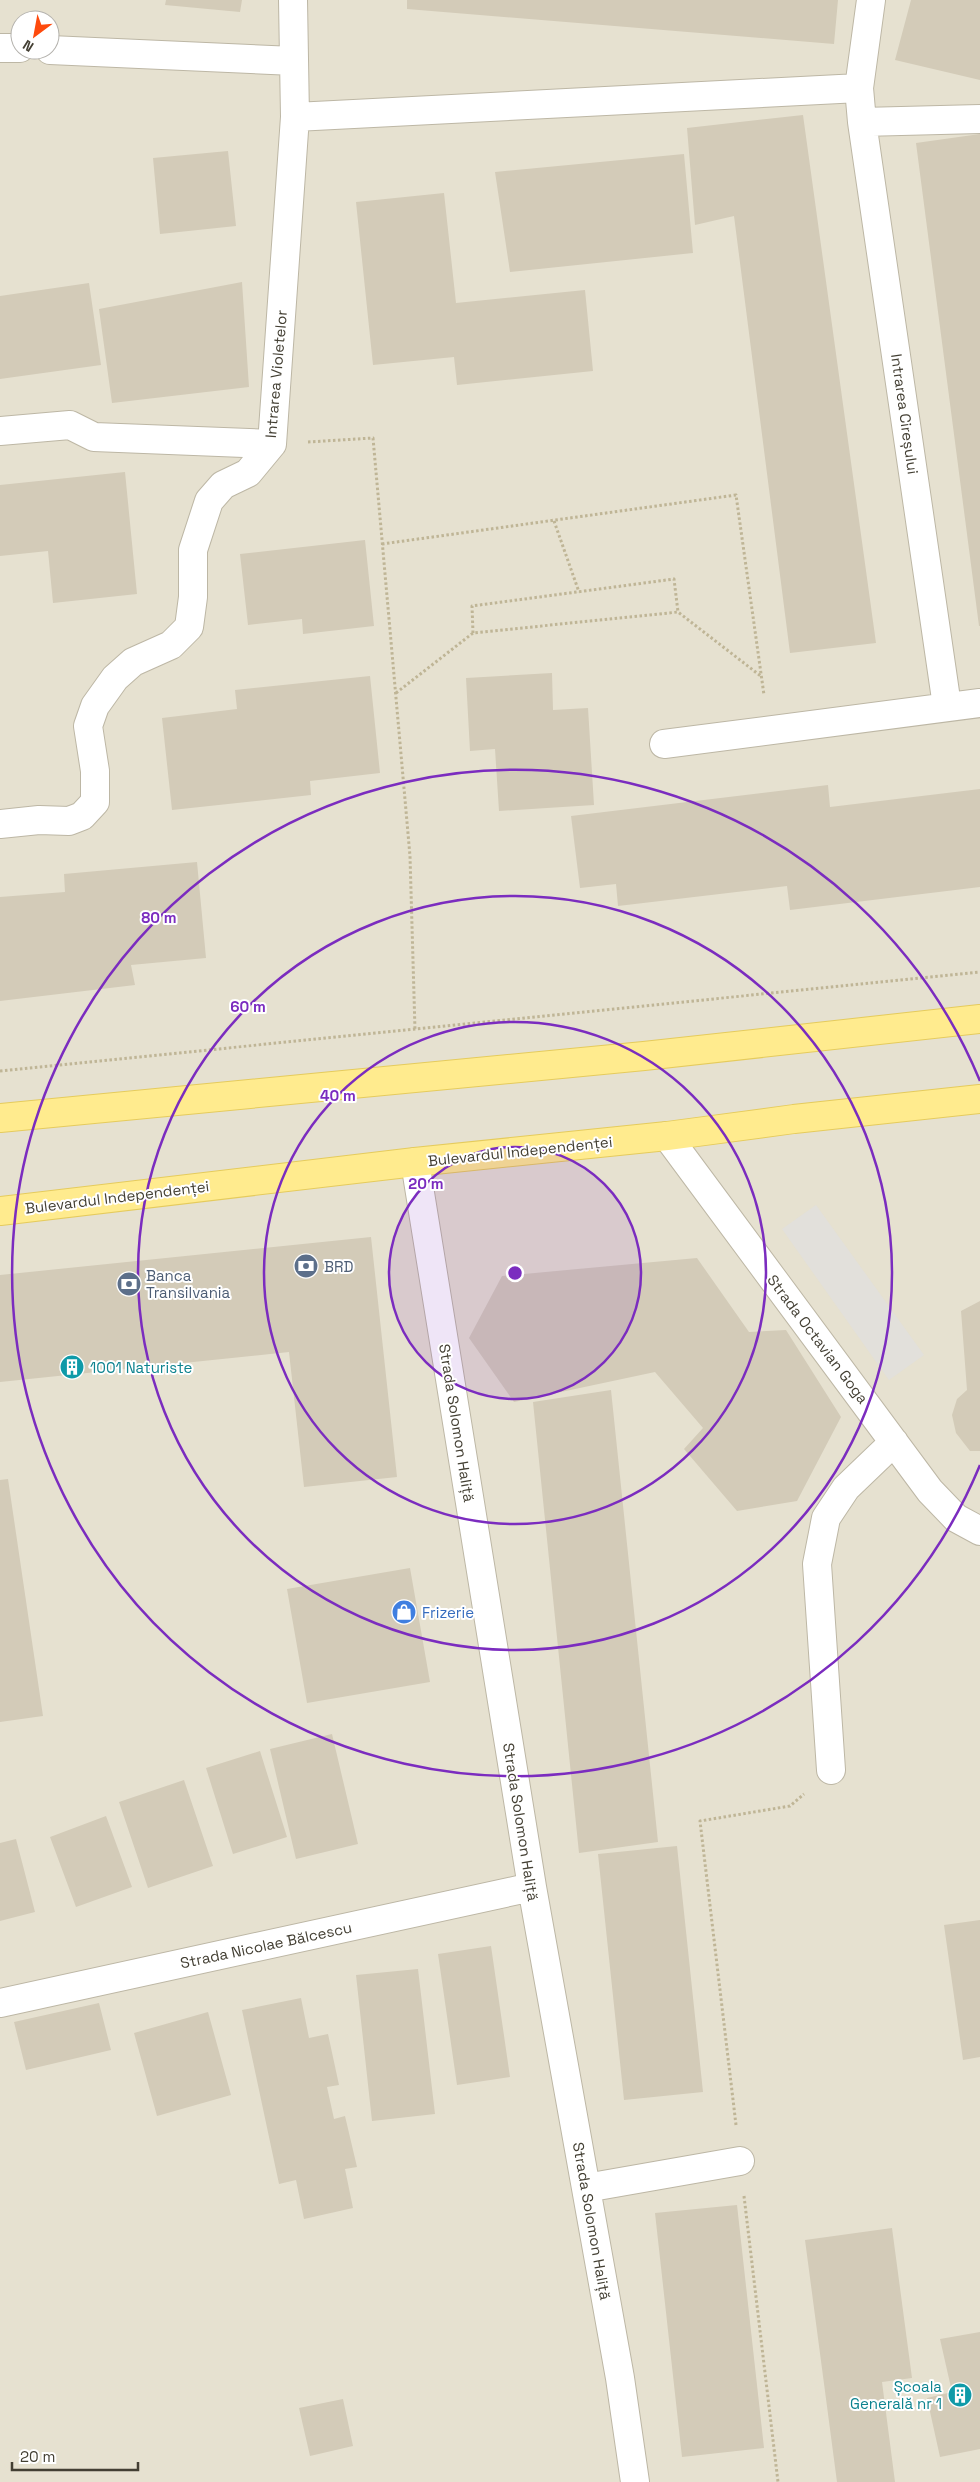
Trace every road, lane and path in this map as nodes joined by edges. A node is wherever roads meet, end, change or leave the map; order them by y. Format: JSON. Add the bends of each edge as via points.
{"nodes":[{"id":1,"x":294,"y":0,"type":"edge"},
{"id":2,"x":871,"y":0,"type":"edge"},
{"id":3,"x":60,"y":50,"type":"edge"},
{"id":4,"x":294,"y":61,"type":"junction"},
{"id":5,"x":859,"y":88,"type":"junction"},
{"id":6,"x":295,"y":117,"type":"junction"},
{"id":7,"x":980,"y":119,"type":"edge"},
{"id":8,"x":862,"y":122,"type":"junction"},
{"id":9,"x":0,"y":431,"type":"edge"},
{"id":10,"x":272,"y":444,"type":"junction"},
{"id":11,"x":554,"y":521,"type":"junction"},
{"id":12,"x":382,"y":544,"type":"junction"},
{"id":13,"x":579,"y":592,"type":"junction"},
{"id":14,"x":678,"y":612,"type":"junction"},
{"id":15,"x":473,"y":633,"type":"junction"},
{"id":16,"x":762,"y":678,"type":"junction"},
{"id":17,"x":396,"y":693,"type":"junction"},
{"id":18,"x":980,"y":703,"type":"edge"},
{"id":19,"x":947,"y":706,"type":"junction"},
{"id":20,"x":767,"y":730,"type":"junction"},
{"id":21,"x":664,"y":744,"type":"dead end"},
{"id":22,"x":0,"y":824,"type":"edge"},
{"id":23,"x":980,"y":972,"type":"edge"},
{"id":24,"x":980,"y":1019,"type":"edge"},
{"id":25,"x":416,"y":1030,"type":"junction"},
{"id":26,"x":0,"y":1071,"type":"edge"},
{"id":27,"x":980,"y":1098,"type":"edge"},
{"id":28,"x":0,"y":1118,"type":"edge"},
{"id":29,"x":667,"y":1136,"type":"junction"},
{"id":30,"x":415,"y":1162,"type":"junction"},
{"id":31,"x":0,"y":1211,"type":"edge"},
{"id":32,"x":894,"y":1442,"type":"junction"},
{"id":33,"x":980,"y":1531,"type":"edge"},
{"id":34,"x":831,"y":1770,"type":"joint"},
{"id":35,"x":532,"y":1888,"type":"junction"},
{"id":36,"x":0,"y":2003,"type":"edge"},
{"id":37,"x":740,"y":2161,"type":"junction"},
{"id":38,"x":586,"y":2188,"type":"junction"},
{"id":39,"x":635,"y":2482,"type":"edge"},
{"id":40,"x":778,"y":2482,"type":"edge"}],
"edges":[{"from":1,"to":4,"type":"street","name":"Intrarea Violetelor"},
{"from":2,"to":5,"type":"street","name":"Intrarea Cireșului"},
{"from":3,"to":4,"type":"street"},
{"from":4,"to":6,"type":"street","name":"Intrarea Violetelor"},
{"from":5,"to":6,"type":"street"},
{"from":5,"to":8,"type":"street","name":"Intrarea Cireșului"},
{"from":6,"to":10,"type":"street","name":"Intrarea Violetelor"},
{"from":7,"to":8,"type":"street"},
{"from":8,"to":19,"type":"street","name":"Intrarea Cireșului"},
{"from":9,"to":10,"type":"street","name":"Intrarea Violetelor","via":[[70,425],[94,437]]},
{"from":10,"to":12,"type":"path","via":[[373,438]]},
{"from":10,"to":22,"type":"street","via":[[248,473],[223,484],[209,501],[193,550],[189,627],[171,646],[133,662],[115,678],[95,706],[88,726],[95,771],[95,802],[82,816],[68,820]]},
{"from":11,"to":12,"type":"path"},
{"from":11,"to":13,"type":"path"},
{"from":11,"to":16,"type":"path","via":[[736,495]]},
{"from":12,"to":17,"type":"path"},
{"from":13,"to":14,"type":"path","via":[[674,579]]},
{"from":13,"to":15,"type":"path","via":[[472,606]]},
{"from":14,"to":15,"type":"path"},
{"from":14,"to":16,"type":"path"},
{"from":15,"to":17,"type":"path"},
{"from":16,"to":20,"type":"path"},
{"from":17,"to":25,"type":"path","via":[[410,856]]},
{"from":18,"to":19,"type":"street"},
{"from":19,"to":20,"type":"street"},
{"from":20,"to":21,"type":"street"},
{"from":23,"to":25,"type":"path"},
{"from":24,"to":28,"type":"main road","via":[[644,1056]]},
{"from":25,"to":26,"type":"path"},
{"from":27,"to":29,"type":"main road","name":"Bulevardul Independenței"},
{"from":29,"to":30,"type":"main road","name":"Bulevardul Independenței"},
{"from":29,"to":32,"type":"street","name":"Strada Octavian Goga"},
{"from":30,"to":31,"type":"main road","name":"Bulevardul Independenței"},
{"from":30,"to":35,"type":"street","name":"Strada Solomon Haliță"},
{"from":32,"to":33,"type":"street","name":"Strada Octavian Goga","via":[[930,1491],[956,1518]]},
{"from":32,"to":34,"type":"street","via":[[846,1488],[826,1518],[816,1564]]},
{"from":34,"to":37,"type":"path","via":[[790,1806],[700,1821]]},
{"from":35,"to":36,"type":"street","name":"Strada Nicolae Bălcescu"},
{"from":35,"to":38,"type":"street","name":"Strada Solomon Haliță"},
{"from":37,"to":38,"type":"street"},
{"from":37,"to":40,"type":"path"},
{"from":38,"to":39,"type":"street","name":"Strada Solomon Haliță"}]}
